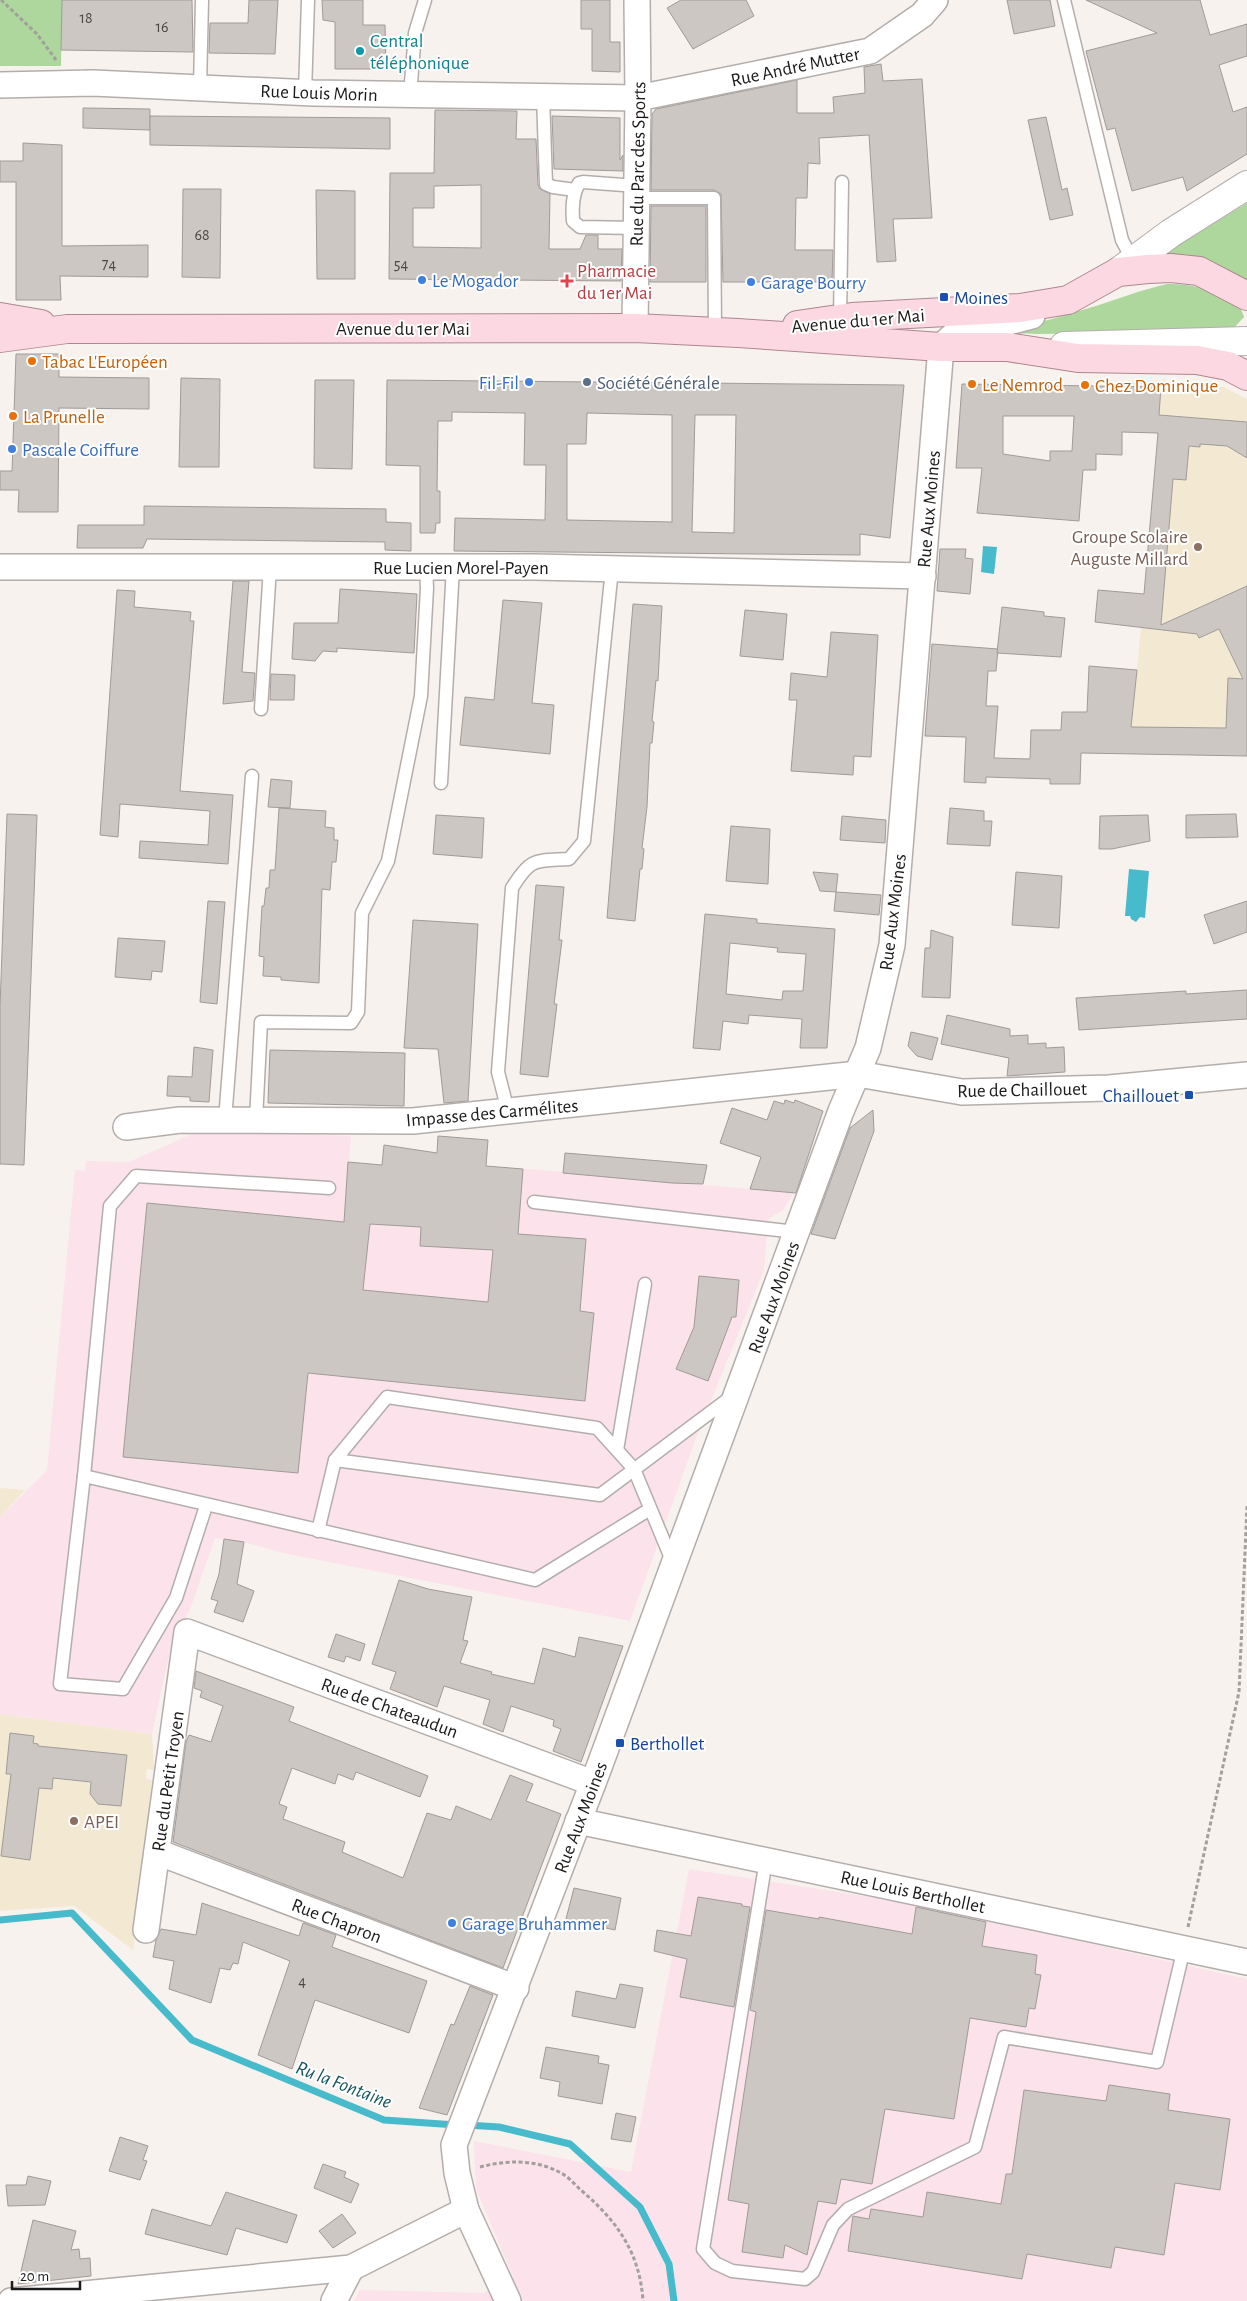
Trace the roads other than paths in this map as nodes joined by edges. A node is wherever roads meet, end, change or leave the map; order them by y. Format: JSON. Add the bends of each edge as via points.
{"nodes":[{"id":1,"x":202,"y":0,"type":"edge"},
{"id":2,"x":308,"y":0,"type":"edge"},
{"id":3,"x":424,"y":0,"type":"edge"},
{"id":4,"x":637,"y":0,"type":"edge"},
{"id":5,"x":934,"y":0,"type":"edge"},
{"id":6,"x":1064,"y":0,"type":"edge"},
{"id":7,"x":0,"y":84,"type":"edge"},
{"id":8,"x":200,"y":88,"type":"junction"},
{"id":9,"x":305,"y":93,"type":"junction"},
{"id":10,"x":410,"y":94,"type":"junction"},
{"id":11,"x":543,"y":96,"type":"junction"},
{"id":12,"x":638,"y":98,"type":"junction"},
{"id":13,"x":842,"y":182,"type":"dead end"},
{"id":14,"x":1247,"y":185,"type":"edge"},
{"id":15,"x":575,"y":190,"type":"junction"},
{"id":16,"x":637,"y":192,"type":"junction"},
{"id":17,"x":636,"y":228,"type":"junction"},
{"id":18,"x":1125,"y":266,"type":"junction"},
{"id":19,"x":1247,"y":296,"type":"edge"},
{"id":20,"x":1068,"y":300,"type":"junction"},
{"id":21,"x":0,"y":317,"type":"edge"},
{"id":22,"x":840,"y":319,"type":"junction"},
{"id":23,"x":635,"y":328,"type":"junction"},
{"id":24,"x":67,"y":329,"type":"junction"},
{"id":25,"x":726,"y":332,"type":"junction"},
{"id":26,"x":0,"y":338,"type":"edge"},
{"id":27,"x":1247,"y":341,"type":"edge"},
{"id":28,"x":941,"y":347,"type":"junction"},
{"id":29,"x":1007,"y":347,"type":"junction"},
{"id":30,"x":1247,"y":376,"type":"edge"},
{"id":31,"x":0,"y":567,"type":"edge"},
{"id":32,"x":270,"y":567,"type":"junction"},
{"id":33,"x":426,"y":567,"type":"junction"},
{"id":34,"x":453,"y":567,"type":"junction"},
{"id":35,"x":612,"y":569,"type":"junction"},
{"id":36,"x":922,"y":576,"type":"junction"},
{"id":37,"x":261,"y":709,"type":"dead end"},
{"id":38,"x":252,"y":776,"type":"dead end"},
{"id":39,"x":441,"y":783,"type":"dead end"},
{"id":40,"x":858,"y":1074,"type":"junction"},
{"id":41,"x":1247,"y":1075,"type":"edge"},
{"id":42,"x":508,"y":1111,"type":"junction"},
{"id":43,"x":225,"y":1120,"type":"junction"},
{"id":44,"x":256,"y":1120,"type":"junction"},
{"id":45,"x":126,"y":1127,"type":"dead end"},
{"id":46,"x":328,"y":1188,"type":"dead end"},
{"id":47,"x":534,"y":1202,"type":"dead end"},
{"id":48,"x":796,"y":1232,"type":"junction"},
{"id":49,"x":645,"y":1284,"type":"dead end"},
{"id":50,"x":739,"y":1391,"type":"junction"},
{"id":51,"x":616,"y":1450,"type":"junction"},
{"id":52,"x":335,"y":1460,"type":"junction"},
{"id":53,"x":634,"y":1469,"type":"junction"},
{"id":54,"x":84,"y":1476,"type":"junction"},
{"id":55,"x":206,"y":1506,"type":"junction"},
{"id":56,"x":650,"y":1509,"type":"junction"},
{"id":57,"x":318,"y":1531,"type":"junction"},
{"id":58,"x":674,"y":1566,"type":"junction"},
{"id":59,"x":187,"y":1632,"type":"joint"},
{"id":60,"x":593,"y":1783,"type":"junction"},
{"id":61,"x":578,"y":1821,"type":"junction"},
{"id":62,"x":157,"y":1852,"type":"junction"},
{"id":63,"x":766,"y":1860,"type":"junction"},
{"id":64,"x":146,"y":1930,"type":"dead end"},
{"id":65,"x":1185,"y":1940,"type":"junction"},
{"id":66,"x":1247,"y":1962,"type":"edge"},
{"id":67,"x":516,"y":1988,"type":"junction"},
{"id":68,"x":466,"y":2210,"type":"junction"},
{"id":69,"x":351,"y":2268,"type":"junction"},
{"id":70,"x":19,"y":2301,"type":"edge"},
{"id":71,"x":334,"y":2301,"type":"edge"},
{"id":72,"x":508,"y":2301,"type":"edge"}],
"edges":[{"from":1,"to":8,"type":"lane"},
{"from":2,"to":9,"type":"lane"},
{"from":3,"to":10,"type":"lane","via":[[415,33]]},
{"from":4,"to":12,"type":"street","name":"Rue du Parc des Sports"},
{"from":5,"to":12,"type":"street","name":"Rue André Mutter","via":[[922,14],[870,50]]},
{"from":6,"to":18,"type":"lane","via":[[1122,240]]},
{"from":7,"to":8,"type":"street","name":"Rue Louis Morin"},
{"from":8,"to":9,"type":"street","name":"Rue Louis Morin"},
{"from":9,"to":10,"type":"street","name":"Rue Louis Morin"},
{"from":10,"to":11,"type":"street","name":"Rue Louis Morin"},
{"from":11,"to":12,"type":"street","name":"Rue Louis Morin"},
{"from":11,"to":15,"type":"lane","via":[[546,184]]},
{"from":12,"to":16,"type":"street","name":"Rue du Parc des Sports"},
{"from":13,"to":22,"type":"lane"},
{"from":14,"to":18,"type":"main road","name":"Avenue du 1er Mai"},
{"from":15,"to":16,"type":"lane","via":[[583,182]]},
{"from":15,"to":17,"type":"lane","via":[[573,221],[580,227]]},
{"from":16,"to":17,"type":"street","name":"Rue du Parc des Sports"},
{"from":16,"to":25,"type":"lane","via":[[714,198]]},
{"from":17,"to":23,"type":"street","name":"Rue du Parc des Sports"},
{"from":18,"to":19,"type":"main road","name":"Avenue du 1er Mai","via":[[1199,271]]},
{"from":18,"to":20,"type":"main road","name":"Avenue du 1er Mai"},
{"from":20,"to":22,"type":"main road","name":"Avenue du 1er Mai","via":[[1020,308]]},
{"from":20,"to":28,"type":"street","name":"Avenue du 1er Mai","via":[[1041,313],[1009,322],[971,326],[956,333]]},
{"from":21,"to":24,"type":"main road","name":"Avenue du 1er Mai"},
{"from":22,"to":25,"type":"main road","name":"Avenue du 1er Mai"},
{"from":23,"to":24,"type":"main road","name":"Avenue du 1er Mai"},
{"from":23,"to":25,"type":"main road","name":"Avenue du 1er Mai"},
{"from":24,"to":26,"type":"main road","name":"Avenue du 1er Mai"},
{"from":25,"to":28,"type":"main road","name":"Avenue du 1er Mai"},
{"from":27,"to":29,"type":"main road","name":"Avenue du 1er Mai"},
{"from":28,"to":29,"type":"main road","name":"Avenue du 1er Mai"},
{"from":28,"to":36,"type":"street","name":"Rue Aux Moines"},
{"from":29,"to":30,"type":"main road","name":"Avenue du 1er Mai","via":[[1078,358],[1197,360],[1228,366]]},
{"from":31,"to":32,"type":"street","name":"Rue Lucien Morel-Payen"},
{"from":32,"to":33,"type":"street","name":"Rue Lucien Morel-Payen"},
{"from":32,"to":37,"type":"lane"},
{"from":33,"to":34,"type":"street","name":"Rue Lucien Morel-Payen"},
{"from":33,"to":44,"type":"lane","via":[[421,696],[388,861],[362,913],[358,1012],[351,1023],[261,1022]]},
{"from":34,"to":35,"type":"street","name":"Rue Lucien Morel-Payen"},
{"from":34,"to":39,"type":"lane"},
{"from":35,"to":36,"type":"street","name":"Rue Lucien Morel-Payen"},
{"from":35,"to":42,"type":"lane","via":[[584,841],[569,859],[533,862],[512,888],[498,1072]]},
{"from":36,"to":40,"type":"street","name":"Rue Aux Moines","via":[[892,945],[868,1048]]},
{"from":38,"to":43,"type":"lane"},
{"from":40,"to":41,"type":"street","name":"Rue de Chaillouet","via":[[962,1092],[1109,1088]]},
{"from":40,"to":42,"type":"street","name":"Impasse des Carmélites"},
{"from":40,"to":48,"type":"street","name":"Rue Aux Moines"},
{"from":42,"to":44,"type":"street","name":"Impasse des Carmélites","via":[[414,1121]]},
{"from":43,"to":44,"type":"street","name":"Impasse des Carmélites"},
{"from":43,"to":45,"type":"street","name":"Impasse des Carmélites","via":[[180,1120]]},
{"from":46,"to":54,"type":"lane","via":[[136,1176],[110,1206]]},
{"from":47,"to":48,"type":"lane"},
{"from":48,"to":50,"type":"street","name":"Rue Aux Moines"},
{"from":49,"to":51,"type":"lane"},
{"from":50,"to":53,"type":"lane"},
{"from":50,"to":58,"type":"street","name":"Rue Aux Moines"},
{"from":51,"to":52,"type":"lane","via":[[597,1428],[387,1397]]},
{"from":51,"to":53,"type":"lane"},
{"from":52,"to":53,"type":"lane","via":[[600,1495]]},
{"from":52,"to":57,"type":"lane"},
{"from":53,"to":56,"type":"lane"},
{"from":54,"to":55,"type":"lane"},
{"from":54,"to":55,"type":"lane","via":[[60,1684],[123,1689],[176,1598]]},
{"from":55,"to":57,"type":"lane"},
{"from":56,"to":57,"type":"lane","via":[[535,1580]]},
{"from":56,"to":58,"type":"lane"},
{"from":58,"to":60,"type":"street","name":"Rue Aux Moines"},
{"from":59,"to":60,"type":"street","name":"Rue de Chateaudun"},
{"from":59,"to":62,"type":"street","name":"Rue du Petit Troyen"},
{"from":60,"to":61,"type":"street","name":"Rue Aux Moines"},
{"from":61,"to":63,"type":"street","name":"Rue Louis Berthollet"},
{"from":61,"to":67,"type":"street","name":"Rue Aux Moines"},
{"from":62,"to":64,"type":"street","name":"Rue du Petit Troyen"},
{"from":62,"to":67,"type":"street","name":"Rue Chapron"},
{"from":63,"to":65,"type":"street","name":"Rue Louis Berthollet"},
{"from":63,"to":65,"type":"lane","via":[[703,2249],[714,2263],[732,2271],[804,2279],[814,2272],[833,2225],[848,2209],[975,2147],[1004,2037],[1157,2062]]},
{"from":65,"to":66,"type":"street","name":"Rue Louis Berthollet"},
{"from":67,"to":68,"type":"street","name":"Rue Aux Moines","via":[[454,2145]]},
{"from":68,"to":69,"type":"street"},
{"from":68,"to":72,"type":"street","name":"Rue Aux Moines"},
{"from":69,"to":70,"type":"street"},
{"from":69,"to":71,"type":"street"}]}
